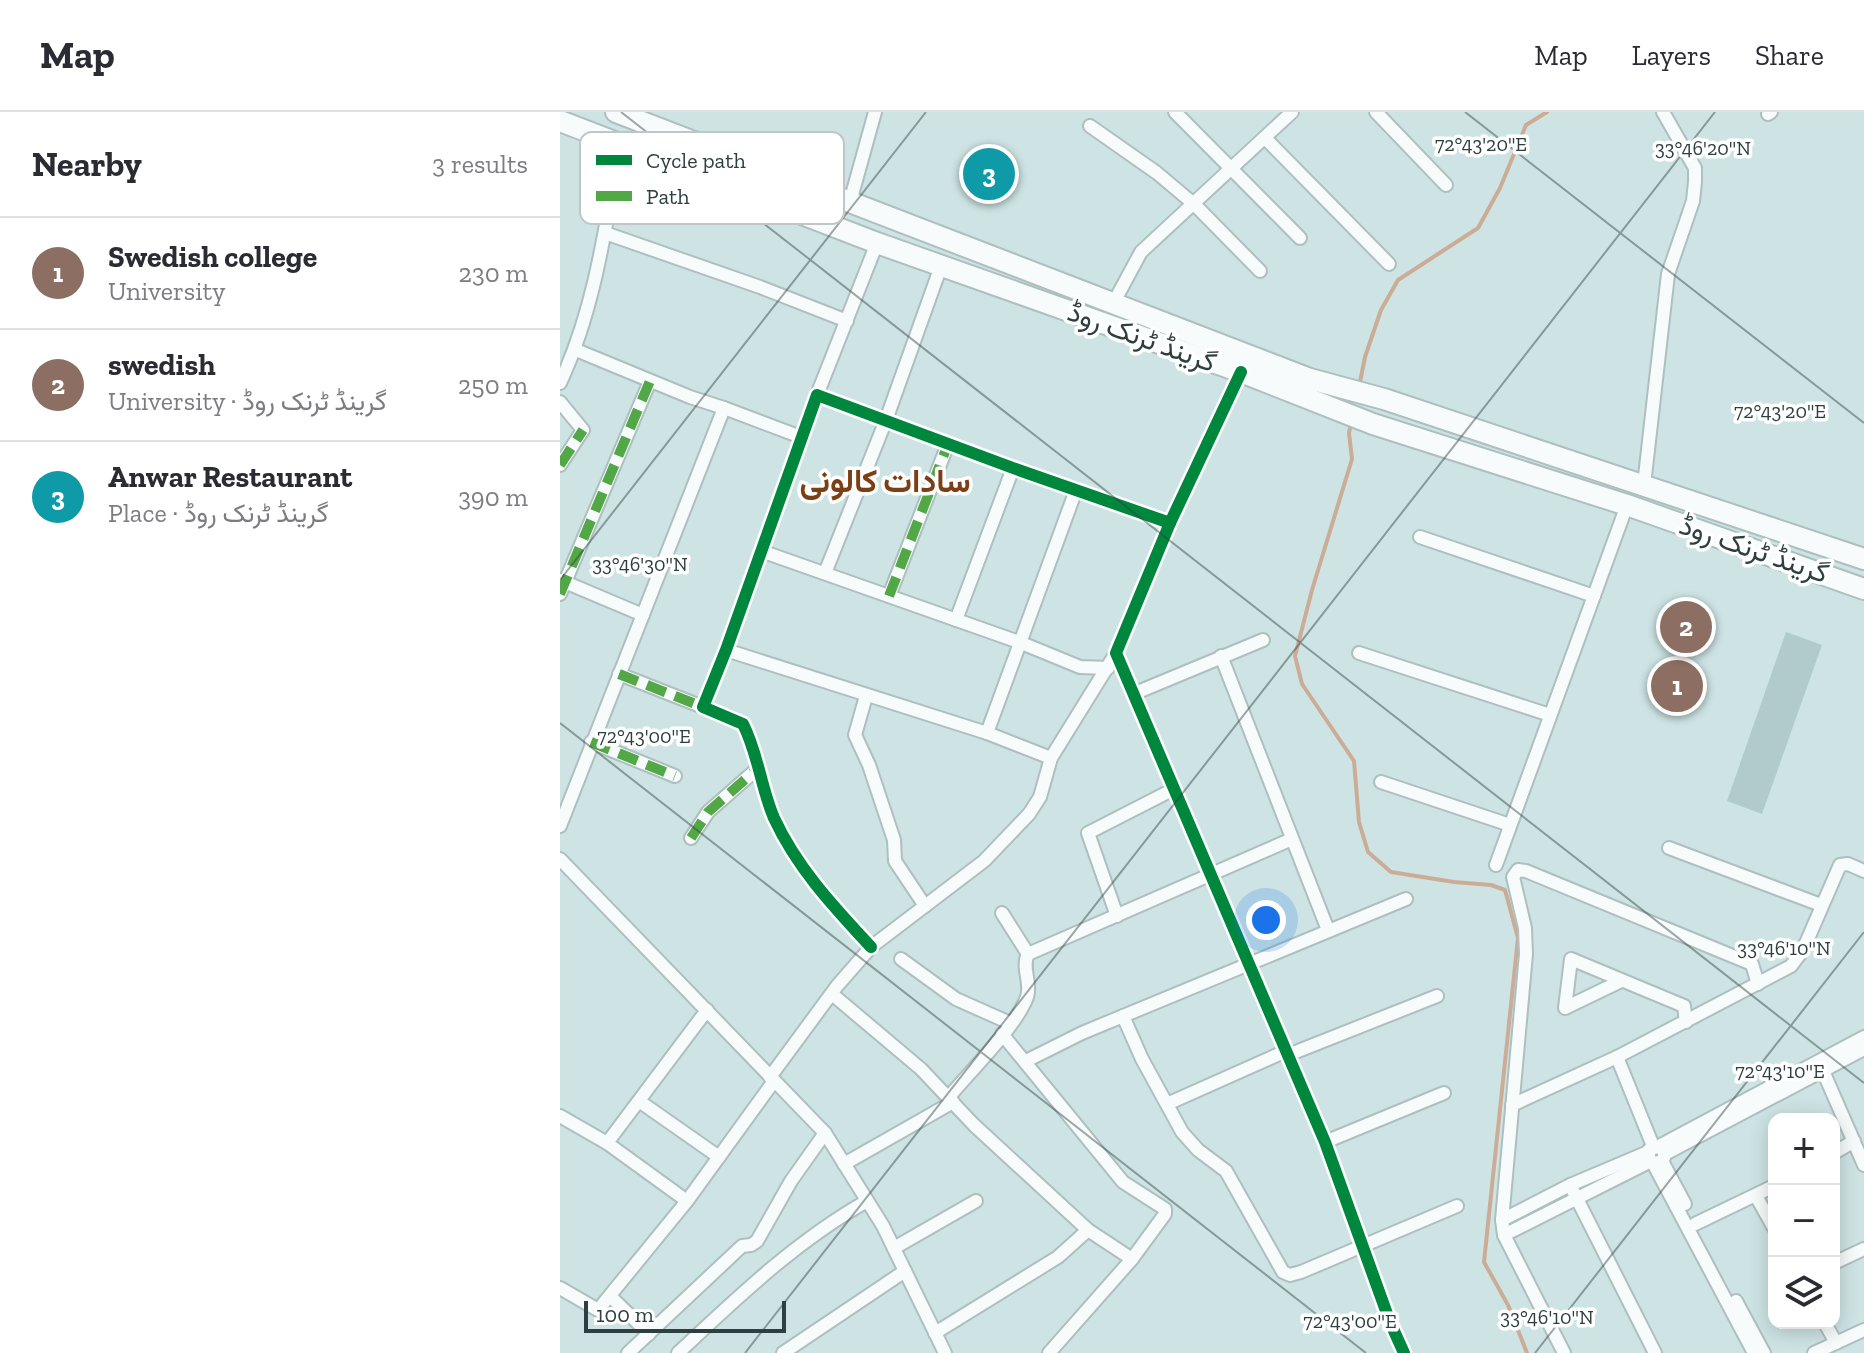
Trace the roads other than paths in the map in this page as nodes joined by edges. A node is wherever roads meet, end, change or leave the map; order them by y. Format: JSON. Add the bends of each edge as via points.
{"nodes":[{"id":1,"x":616,"y":112,"type":"edge"},
{"id":2,"x":875,"y":112,"type":"edge"},
{"id":3,"x":1175,"y":112,"type":"edge"},
{"id":4,"x":1292,"y":112,"type":"edge"},
{"id":5,"x":1376,"y":112,"type":"edge"},
{"id":6,"x":1663,"y":112,"type":"edge"},
{"id":7,"x":560,"y":121,"type":"edge"},
{"id":8,"x":1090,"y":126,"type":"dead end"},
{"id":9,"x":589,"y":132,"type":"edge"},
{"id":10,"x":668,"y":132,"type":"edge"},
{"id":11,"x":1265,"y":138,"type":"junction"},
{"id":12,"x":1231,"y":170,"type":"junction"},
{"id":13,"x":1446,"y":185,"type":"dead end"},
{"id":14,"x":844,"y":200,"type":"edge"},
{"id":15,"x":850,"y":202,"type":"junction"},
{"id":16,"x":1195,"y":205,"type":"junction"},
{"id":17,"x":607,"y":224,"type":"edge"},
{"id":18,"x":828,"y":224,"type":"edge"},
{"id":19,"x":605,"y":233,"type":"junction"},
{"id":20,"x":1300,"y":238,"type":"dead end"},
{"id":21,"x":877,"y":243,"type":"junction"},
{"id":22,"x":1389,"y":264,"type":"dead end"},
{"id":23,"x":941,"y":266,"type":"junction"},
{"id":24,"x":1260,"y":271,"type":"dead end"},
{"id":25,"x":1114,"y":302,"type":"junction"},
{"id":26,"x":847,"y":321,"type":"junction"},
{"id":27,"x":576,"y":350,"type":"junction"},
{"id":28,"x":1241,"y":372,"type":"junction"},
{"id":29,"x":650,"y":381,"type":"junction"},
{"id":30,"x":560,"y":383,"type":"edge"},
{"id":31,"x":1308,"y":388,"type":"junction"},
{"id":32,"x":817,"y":395,"type":"junction"},
{"id":33,"x":560,"y":402,"type":"edge"},
{"id":34,"x":724,"y":408,"type":"junction"},
{"id":35,"x":886,"y":420,"type":"junction"},
{"id":36,"x":801,"y":437,"type":"junction"},
{"id":37,"x":948,"y":444,"type":"junction"},
{"id":38,"x":560,"y":465,"type":"edge"},
{"id":39,"x":1013,"y":468,"type":"junction"},
{"id":40,"x":1644,"y":485,"type":"junction"},
{"id":41,"x":1076,"y":490,"type":"junction"},
{"id":42,"x":1627,"y":505,"type":"junction"},
{"id":43,"x":1170,"y":523,"type":"junction"},
{"id":44,"x":1420,"y":537,"type":"dead end"},
{"id":45,"x":1838,"y":549,"type":"junction"},
{"id":46,"x":761,"y":551,"type":"junction"},
{"id":47,"x":1864,"y":559,"type":"edge"},
{"id":48,"x":825,"y":573,"type":"junction"},
{"id":49,"x":1829,"y":575,"type":"junction"},
{"id":50,"x":561,"y":585,"type":"edge"},
{"id":51,"x":1864,"y":589,"type":"edge"},
{"id":52,"x":889,"y":596,"type":"junction"},
{"id":53,"x":1594,"y":596,"type":"junction"},
{"id":54,"x":643,"y":615,"type":"junction"},
{"id":55,"x":956,"y":620,"type":"junction"},
{"id":56,"x":1263,"y":640,"type":"dead end"},
{"id":57,"x":1019,"y":642,"type":"junction"},
{"id":58,"x":726,"y":650,"type":"junction"},
{"id":59,"x":1116,"y":653,"type":"junction"},
{"id":60,"x":1359,"y":653,"type":"dead end"},
{"id":61,"x":1221,"y":656,"type":"junction"},
{"id":62,"x":1108,"y":668,"type":"junction"},
{"id":63,"x":619,"y":674,"type":"junction"},
{"id":64,"x":1133,"y":694,"type":"junction"},
{"id":65,"x":866,"y":696,"type":"junction"},
{"id":66,"x":703,"y":707,"type":"junction"},
{"id":67,"x":1550,"y":715,"type":"junction"},
{"id":68,"x":987,"y":733,"type":"junction"},
{"id":69,"x":591,"y":742,"type":"junction"},
{"id":70,"x":1051,"y":758,"type":"junction"},
{"id":71,"x":757,"y":769,"type":"junction"},
{"id":72,"x":675,"y":776,"type":"dead end"},
{"id":73,"x":1381,"y":782,"type":"dead end"},
{"id":74,"x":1174,"y":789,"type":"junction"},
{"id":75,"x":1510,"y":825,"type":"junction"},
{"id":76,"x":560,"y":826,"type":"edge"},
{"id":77,"x":691,"y":838,"type":"dead end"},
{"id":78,"x":1292,"y":839,"type":"junction"},
{"id":79,"x":1669,"y":848,"type":"dead end"},
{"id":80,"x":560,"y":859,"type":"edge"},
{"id":81,"x":1496,"y":865,"type":"dead end"},
{"id":82,"x":1864,"y":871,"type":"edge"},
{"id":83,"x":1212,"y":874,"type":"junction"},
{"id":84,"x":1406,"y":899,"type":"dead end"},
{"id":85,"x":1821,"y":905,"type":"junction"},
{"id":86,"x":925,"y":906,"type":"junction"},
{"id":87,"x":1002,"y":913,"type":"dead end"},
{"id":88,"x":1117,"y":916,"type":"junction"},
{"id":89,"x":1328,"y":930,"type":"junction"},
{"id":90,"x":871,"y":947,"type":"junction"},
{"id":91,"x":1028,"y":954,"type":"junction"},
{"id":92,"x":901,"y":959,"type":"dead end"},
{"id":93,"x":1249,"y":963,"type":"junction"},
{"id":94,"x":1621,"y":981,"type":"junction"},
{"id":95,"x":1758,"y":984,"type":"junction"},
{"id":96,"x":832,"y":994,"type":"junction"},
{"id":97,"x":1437,"y":996,"type":"dead end"},
{"id":98,"x":707,"y":1010,"type":"junction"},
{"id":99,"x":1123,"y":1016,"type":"junction"},
{"id":100,"x":1686,"y":1022,"type":"junction"},
{"id":101,"x":1006,"y":1028,"type":"junction"},
{"id":102,"x":1864,"y":1037,"type":"edge"},
{"id":103,"x":1864,"y":1049,"type":"edge"},
{"id":104,"x":1287,"y":1053,"type":"junction"},
{"id":105,"x":1617,"y":1057,"type":"junction"},
{"id":106,"x":1026,"y":1061,"type":"junction"},
{"id":107,"x":1823,"y":1071,"type":"junction"},
{"id":108,"x":772,"y":1079,"type":"junction"},
{"id":109,"x":1444,"y":1093,"type":"dead end"},
{"id":110,"x":951,"y":1099,"type":"junction"},
{"id":111,"x":639,"y":1101,"type":"junction"},
{"id":112,"x":1167,"y":1104,"type":"junction"},
{"id":113,"x":1512,"y":1105,"type":"junction"},
{"id":114,"x":562,"y":1122,"type":"edge"},
{"id":115,"x":825,"y":1133,"type":"junction"},
{"id":116,"x":1854,"y":1141,"type":"junction"},
{"id":117,"x":1325,"y":1142,"type":"junction"},
{"id":118,"x":607,"y":1143,"type":"junction"},
{"id":119,"x":1840,"y":1149,"type":"edge"},
{"id":120,"x":1656,"y":1155,"type":"junction"},
{"id":121,"x":719,"y":1157,"type":"junction"},
{"id":122,"x":844,"y":1164,"type":"junction"},
{"id":123,"x":1864,"y":1165,"type":"edge"},
{"id":124,"x":1570,"y":1185,"type":"junction"},
{"id":125,"x":1768,"y":1189,"type":"edge"},
{"id":126,"x":1756,"y":1196,"type":"junction"},
{"id":127,"x":1577,"y":1197,"type":"junction"},
{"id":128,"x":687,"y":1201,"type":"junction"},
{"id":129,"x":867,"y":1201,"type":"junction"},
{"id":130,"x":976,"y":1201,"type":"dead end"},
{"id":131,"x":1457,"y":1206,"type":"dead end"},
{"id":132,"x":1768,"y":1217,"type":"edge"},
{"id":133,"x":1502,"y":1220,"type":"junction"},
{"id":134,"x":1695,"y":1224,"type":"junction"},
{"id":135,"x":1088,"y":1230,"type":"junction"},
{"id":136,"x":1504,"y":1235,"type":"junction"},
{"id":137,"x":1362,"y":1247,"type":"junction"},
{"id":138,"x":894,"y":1248,"type":"junction"},
{"id":139,"x":1864,"y":1249,"type":"edge"},
{"id":140,"x":1132,"y":1259,"type":"junction"},
{"id":141,"x":1840,"y":1260,"type":"edge"},
{"id":142,"x":905,"y":1271,"type":"junction"},
{"id":143,"x":560,"y":1288,"type":"edge"},
{"id":144,"x":610,"y":1296,"type":"junction"},
{"id":145,"x":1864,"y":1330,"type":"edge"},
{"id":146,"x":935,"y":1333,"type":"junction"},
{"id":147,"x":649,"y":1334,"type":"junction"},
{"id":148,"x":1864,"y":1338,"type":"edge"},
{"id":149,"x":1833,"y":1348,"type":"edge"},
{"id":150,"x":788,"y":1349,"type":"edge"},
{"id":151,"x":628,"y":1353,"type":"edge"},
{"id":152,"x":678,"y":1353,"type":"edge"},
{"id":153,"x":805,"y":1353,"type":"edge"},
{"id":154,"x":945,"y":1353,"type":"edge"},
{"id":155,"x":1049,"y":1353,"type":"edge"},
{"id":156,"x":1404,"y":1353,"type":"edge"},
{"id":157,"x":1564,"y":1353,"type":"edge"},
{"id":158,"x":1655,"y":1353,"type":"edge"},
{"id":159,"x":1754,"y":1353,"type":"edge"},
{"id":160,"x":1764,"y":1353,"type":"edge"},
{"id":161,"x":1814,"y":1353,"type":"edge"}],
"edges":[{"from":1,"to":10,"type":"highway","name":"گرینڈ ٹرنک روڈ"},
{"from":2,"to":15,"type":"street"},
{"from":3,"to":12,"type":"street"},
{"from":4,"to":11,"type":"street"},
{"from":5,"to":13,"type":"street"},
{"from":6,"to":40,"type":"street","via":[[1695,168],[1695,182],[1668,274]]},
{"from":7,"to":9,"type":"highway","name":"گرینڈ ٹرنک روڈ"},
{"from":8,"to":16,"type":"street"},
{"from":11,"to":12,"type":"street"},
{"from":11,"to":22,"type":"street"},
{"from":12,"to":16,"type":"street"},
{"from":12,"to":20,"type":"street"},
{"from":14,"to":15,"type":"highway","name":"گرینڈ ٹرنک روڈ"},
{"from":15,"to":25,"type":"highway","name":"گرینڈ ٹرنک روڈ"},
{"from":16,"to":24,"type":"street"},
{"from":16,"to":25,"type":"street","via":[[1141,252]]},
{"from":17,"to":19,"type":"street"},
{"from":18,"to":21,"type":"highway","name":"گرینڈ ٹرنک روڈ"},
{"from":19,"to":26,"type":"street"},
{"from":19,"to":27,"type":"street"},
{"from":21,"to":23,"type":"highway","name":"گرینڈ ٹرنک روڈ"},
{"from":21,"to":26,"type":"street"},
{"from":23,"to":28,"type":"highway","name":"گرینڈ ٹرنک روڈ"},
{"from":23,"to":35,"type":"street"},
{"from":25,"to":31,"type":"highway","name":"گرینڈ ٹرنک روڈ"},
{"from":26,"to":32,"type":"street"},
{"from":27,"to":29,"type":"street"},
{"from":27,"to":30,"type":"street"},
{"from":28,"to":31,"type":"highway","name":"گرینڈ ٹرنک روڈ"},
{"from":28,"to":43,"type":"street"},
{"from":29,"to":34,"type":"street"},
{"from":29,"to":50,"type":"street"},
{"from":31,"to":40,"type":"highway","name":"گرینڈ ٹرنک روڈ","via":[[1384,399]]},
{"from":31,"to":42,"type":"highway","name":"گرینڈ ٹرنک روڈ","via":[[1373,424]]},
{"from":32,"to":35,"type":"street"},
{"from":32,"to":36,"type":"street"},
{"from":33,"to":38,"type":"street","via":[[583,430]]},
{"from":34,"to":36,"type":"street"},
{"from":34,"to":54,"type":"street"},
{"from":35,"to":37,"type":"street"},
{"from":35,"to":48,"type":"street"},
{"from":36,"to":46,"type":"street"},
{"from":37,"to":39,"type":"street"},
{"from":37,"to":52,"type":"street"},
{"from":39,"to":41,"type":"street"},
{"from":39,"to":55,"type":"street"},
{"from":40,"to":45,"type":"highway","name":"گرینڈ ٹرنک روڈ"},
{"from":41,"to":43,"type":"street"},
{"from":41,"to":57,"type":"street"},
{"from":42,"to":49,"type":"highway","name":"گرینڈ ٹرنک روڈ"},
{"from":42,"to":53,"type":"street"},
{"from":43,"to":59,"type":"street"},
{"from":44,"to":53,"type":"street"},
{"from":45,"to":47,"type":"highway","name":"گرینڈ ٹرنک روڈ"},
{"from":45,"to":49,"type":"highway"},
{"from":46,"to":48,"type":"street"},
{"from":46,"to":58,"type":"street"},
{"from":48,"to":52,"type":"street"},
{"from":49,"to":51,"type":"highway","name":"گرینڈ ٹرنک روڈ"},
{"from":50,"to":54,"type":"street"},
{"from":52,"to":55,"type":"street"},
{"from":53,"to":67,"type":"street"},
{"from":54,"to":63,"type":"street"},
{"from":55,"to":57,"type":"street"},
{"from":56,"to":61,"type":"street"},
{"from":57,"to":62,"type":"street","via":[[1080,667]]},
{"from":57,"to":68,"type":"street"},
{"from":58,"to":65,"type":"street"},
{"from":58,"to":66,"type":"street"},
{"from":59,"to":62,"type":"street"},
{"from":59,"to":64,"type":"street"},
{"from":60,"to":67,"type":"street"},
{"from":61,"to":64,"type":"street"},
{"from":61,"to":78,"type":"street"},
{"from":62,"to":70,"type":"street"},
{"from":63,"to":66,"type":"street"},
{"from":63,"to":69,"type":"street"},
{"from":64,"to":74,"type":"street"},
{"from":65,"to":68,"type":"street"},
{"from":65,"to":86,"type":"street","via":[[855,735],[894,840],[895,861]]},
{"from":66,"to":71,"type":"street","via":[[743,724]]},
{"from":67,"to":75,"type":"street"},
{"from":68,"to":70,"type":"street"},
{"from":69,"to":72,"type":"street"},
{"from":69,"to":76,"type":"street"},
{"from":70,"to":86,"type":"street","via":[[1040,797],[1029,814],[984,861]]},
{"from":71,"to":77,"type":"street","via":[[708,812]]},
{"from":71,"to":90,"type":"street","via":[[791,850],[816,887]]},
{"from":73,"to":75,"type":"street"},
{"from":74,"to":83,"type":"street"},
{"from":74,"to":88,"type":"street","via":[[1088,833]]},
{"from":75,"to":81,"type":"street"},
{"from":78,"to":83,"type":"street"},
{"from":78,"to":89,"type":"street"},
{"from":79,"to":85,"type":"street"},
{"from":80,"to":98,"type":"street"},
{"from":82,"to":85,"type":"street","via":[[1840,865]]},
{"from":83,"to":88,"type":"street"},
{"from":83,"to":93,"type":"street"},
{"from":84,"to":89,"type":"street"},
{"from":85,"to":95,"type":"street","via":[[1791,966]]},
{"from":86,"to":90,"type":"street"},
{"from":87,"to":91,"type":"street"},
{"from":88,"to":91,"type":"street"},
{"from":89,"to":93,"type":"street"},
{"from":90,"to":96,"type":"street"},
{"from":91,"to":101,"type":"street","via":[[1027,996]]},
{"from":92,"to":101,"type":"street"},
{"from":93,"to":99,"type":"street"},
{"from":93,"to":104,"type":"street"},
{"from":94,"to":94,"type":"street","via":[[1593,995],[1565,1008],[1571,959]]},
{"from":94,"to":100,"type":"street","via":[[1684,1006]]},
{"from":95,"to":100,"type":"street"},
{"from":95,"to":113,"type":"street","via":[[1752,964],[1518,870],[1513,886],[1526,954]]},
{"from":96,"to":108,"type":"street"},
{"from":96,"to":110,"type":"street"},
{"from":97,"to":104,"type":"street"},
{"from":98,"to":108,"type":"street"},
{"from":98,"to":111,"type":"street"},
{"from":99,"to":106,"type":"street"},
{"from":99,"to":112,"type":"street"},
{"from":100,"to":105,"type":"street"},
{"from":101,"to":106,"type":"street"},
{"from":101,"to":110,"type":"street"},
{"from":102,"to":120,"type":"street"},
{"from":103,"to":107,"type":"street"},
{"from":104,"to":112,"type":"street"},
{"from":104,"to":117,"type":"street"},
{"from":105,"to":113,"type":"street"},
{"from":105,"to":120,"type":"street"},
{"from":106,"to":140,"type":"street","via":[[1123,1182],[1165,1209]]},
{"from":107,"to":116,"type":"street"},
{"from":107,"to":120,"type":"street"},
{"from":108,"to":115,"type":"street"},
{"from":108,"to":121,"type":"street"},
{"from":109,"to":117,"type":"street"},
{"from":110,"to":122,"type":"street"},
{"from":110,"to":135,"type":"street"},
{"from":111,"to":118,"type":"street"},
{"from":111,"to":121,"type":"street"},
{"from":112,"to":137,"type":"street","via":[[1182,1132],[1226,1171],[1283,1272],[1290,1275]]},
{"from":113,"to":133,"type":"street"},
{"from":114,"to":118,"type":"street"},
{"from":115,"to":122,"type":"street"},
{"from":115,"to":147,"type":"street","via":[[757,1241],[742,1246]]},
{"from":116,"to":119,"type":"street"},
{"from":116,"to":123,"type":"street"},
{"from":117,"to":137,"type":"street"},
{"from":118,"to":128,"type":"street"},
{"from":120,"to":124,"type":"street"},
{"from":120,"to":127,"type":"street"},
{"from":120,"to":134,"type":"street"},
{"from":120,"to":159,"type":"street"},
{"from":121,"to":128,"type":"street"},
{"from":122,"to":129,"type":"street"},
{"from":124,"to":127,"type":"street"},
{"from":124,"to":133,"type":"street"},
{"from":125,"to":126,"type":"street"},
{"from":126,"to":132,"type":"street"},
{"from":126,"to":134,"type":"street"},
{"from":127,"to":136,"type":"street"},
{"from":127,"to":158,"type":"street"},
{"from":128,"to":144,"type":"street"},
{"from":129,"to":138,"type":"street"},
{"from":129,"to":152,"type":"street","via":[[836,1218],[768,1271]]},
{"from":130,"to":138,"type":"street"},
{"from":131,"to":137,"type":"street"},
{"from":133,"to":136,"type":"street"},
{"from":134,"to":160,"type":"street"},
{"from":135,"to":140,"type":"street"},
{"from":135,"to":146,"type":"street","via":[[1058,1257]]},
{"from":136,"to":157,"type":"street"},
{"from":137,"to":156,"type":"street"},
{"from":138,"to":142,"type":"street"},
{"from":139,"to":141,"type":"street"},
{"from":140,"to":155,"type":"street"},
{"from":142,"to":146,"type":"street"},
{"from":142,"to":150,"type":"street"},
{"from":143,"to":144,"type":"street","via":[[598,1310]]},
{"from":144,"to":147,"type":"street"},
{"from":145,"to":149,"type":"street"},
{"from":146,"to":154,"type":"street"},
{"from":147,"to":151,"type":"street"},
{"from":148,"to":149,"type":"street"},
{"from":149,"to":161,"type":"street"},
{"from":150,"to":153,"type":"street"}]}
